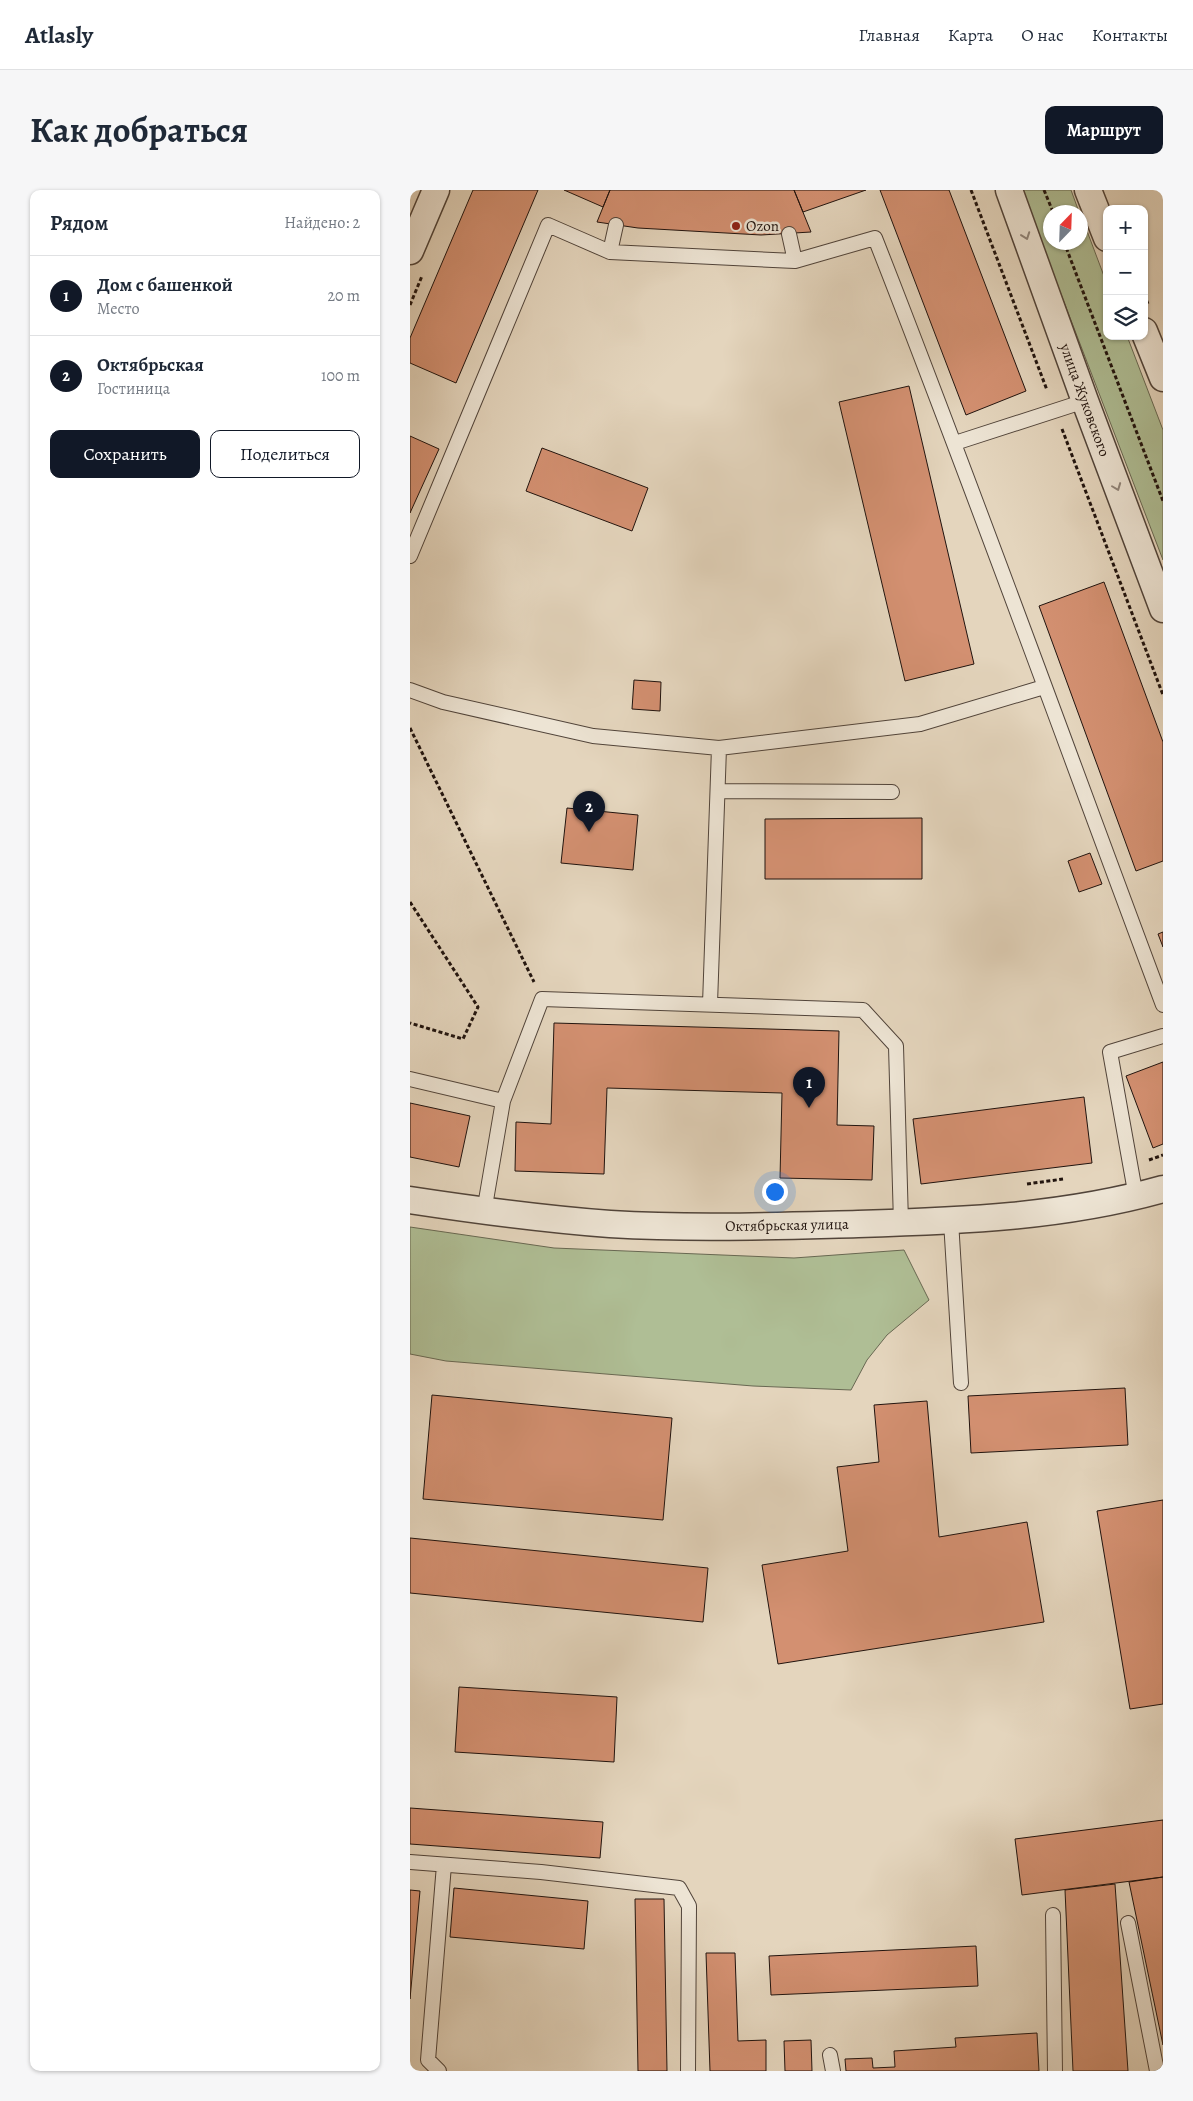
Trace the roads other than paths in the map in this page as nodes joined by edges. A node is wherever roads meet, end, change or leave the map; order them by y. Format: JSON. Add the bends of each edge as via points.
{"nodes":[{"id":1,"x":436,"y":190,"type":"edge"},
{"id":2,"x":1009,"y":190,"type":"edge"},
{"id":3,"x":1088,"y":190,"type":"edge"},
{"id":4,"x":616,"y":225,"type":"dead end"},
{"id":5,"x":1103,"y":228,"type":"edge"},
{"id":6,"x":789,"y":234,"type":"dead end"},
{"id":7,"x":410,"y":251,"type":"edge"},
{"id":8,"x":610,"y":252,"type":"junction"},
{"id":9,"x":795,"y":261,"type":"junction"},
{"id":10,"x":1148,"y":340,"type":"edge"},
{"id":11,"x":1163,"y":378,"type":"edge"},
{"id":12,"x":1085,"y":401,"type":"junction"},
{"id":13,"x":955,"y":443,"type":"junction"},
{"id":14,"x":410,"y":556,"type":"edge"},
{"id":15,"x":1163,"y":609,"type":"edge"},
{"id":16,"x":1044,"y":687,"type":"junction"},
{"id":17,"x":410,"y":690,"type":"edge"},
{"id":18,"x":719,"y":748,"type":"junction"},
{"id":19,"x":718,"y":791,"type":"junction"},
{"id":20,"x":892,"y":792,"type":"dead end"},
{"id":21,"x":710,"y":1004,"type":"junction"},
{"id":22,"x":1163,"y":1005,"type":"edge"},
{"id":23,"x":1163,"y":1036,"type":"edge"},
{"id":24,"x":410,"y":1079,"type":"edge"},
{"id":25,"x":503,"y":1100,"type":"junction"},
{"id":26,"x":1163,"y":1189,"type":"edge"},
{"id":27,"x":1136,"y":1197,"type":"junction"},
{"id":28,"x":410,"y":1200,"type":"edge"},
{"id":29,"x":484,"y":1212,"type":"junction"},
{"id":30,"x":951,"y":1221,"type":"junction"},
{"id":31,"x":901,"y":1223,"type":"junction"},
{"id":32,"x":961,"y":1383,"type":"dead end"},
{"id":33,"x":410,"y":1862,"type":"edge"},
{"id":34,"x":444,"y":1864,"type":"junction"},
{"id":35,"x":1053,"y":1916,"type":"dead end"},
{"id":36,"x":1128,"y":1923,"type":"dead end"},
{"id":37,"x":830,"y":2055,"type":"dead end"},
{"id":38,"x":439,"y":2071,"type":"edge"},
{"id":39,"x":688,"y":2071,"type":"edge"},
{"id":40,"x":833,"y":2071,"type":"edge"},
{"id":41,"x":1055,"y":2071,"type":"edge"},
{"id":42,"x":1157,"y":2071,"type":"edge"}],
"edges":[{"from":1,"to":7,"type":"street"},
{"from":2,"to":12,"type":"street","name":"улица Жуковского","one_way":true},
{"from":3,"to":5,"type":"street"},
{"from":4,"to":8,"type":"lane"},
{"from":6,"to":9,"type":"lane"},
{"from":8,"to":9,"type":"lane"},
{"from":8,"to":14,"type":"lane","via":[[548,225]]},
{"from":9,"to":13,"type":"lane","via":[[875,238]]},
{"from":10,"to":11,"type":"street"},
{"from":12,"to":13,"type":"lane"},
{"from":12,"to":15,"type":"street","name":"улица Жуковского","one_way":true},
{"from":13,"to":16,"type":"lane"},
{"from":16,"to":18,"type":"lane","via":[[920,724]]},
{"from":16,"to":22,"type":"lane"},
{"from":17,"to":18,"type":"lane","via":[[443,702],[593,736]]},
{"from":18,"to":19,"type":"lane"},
{"from":19,"to":20,"type":"lane"},
{"from":19,"to":21,"type":"lane"},
{"from":21,"to":25,"type":"lane","via":[[542,999]]},
{"from":21,"to":31,"type":"lane","via":[[863,1010],[896,1046]]},
{"from":23,"to":27,"type":"lane","via":[[1110,1052]]},
{"from":24,"to":25,"type":"lane"},
{"from":25,"to":29,"type":"lane"},
{"from":26,"to":27,"type":"street","name":"Октябрьская улица"},
{"from":27,"to":30,"type":"street","name":"Октябрьская улица","via":[[1051,1212]]},
{"from":28,"to":29,"type":"street","name":"Октябрьская улица"},
{"from":29,"to":31,"type":"street","name":"Октябрьская улица","via":[[611,1224],[741,1227]]},
{"from":30,"to":31,"type":"street","name":"Октябрьская улица"},
{"from":30,"to":32,"type":"lane"},
{"from":33,"to":34,"type":"lane"},
{"from":34,"to":38,"type":"lane","via":[[428,2060]]},
{"from":34,"to":39,"type":"lane","via":[[679,1888],[689,1906]]},
{"from":35,"to":41,"type":"lane"},
{"from":36,"to":42,"type":"lane"},
{"from":37,"to":40,"type":"lane"}]}
